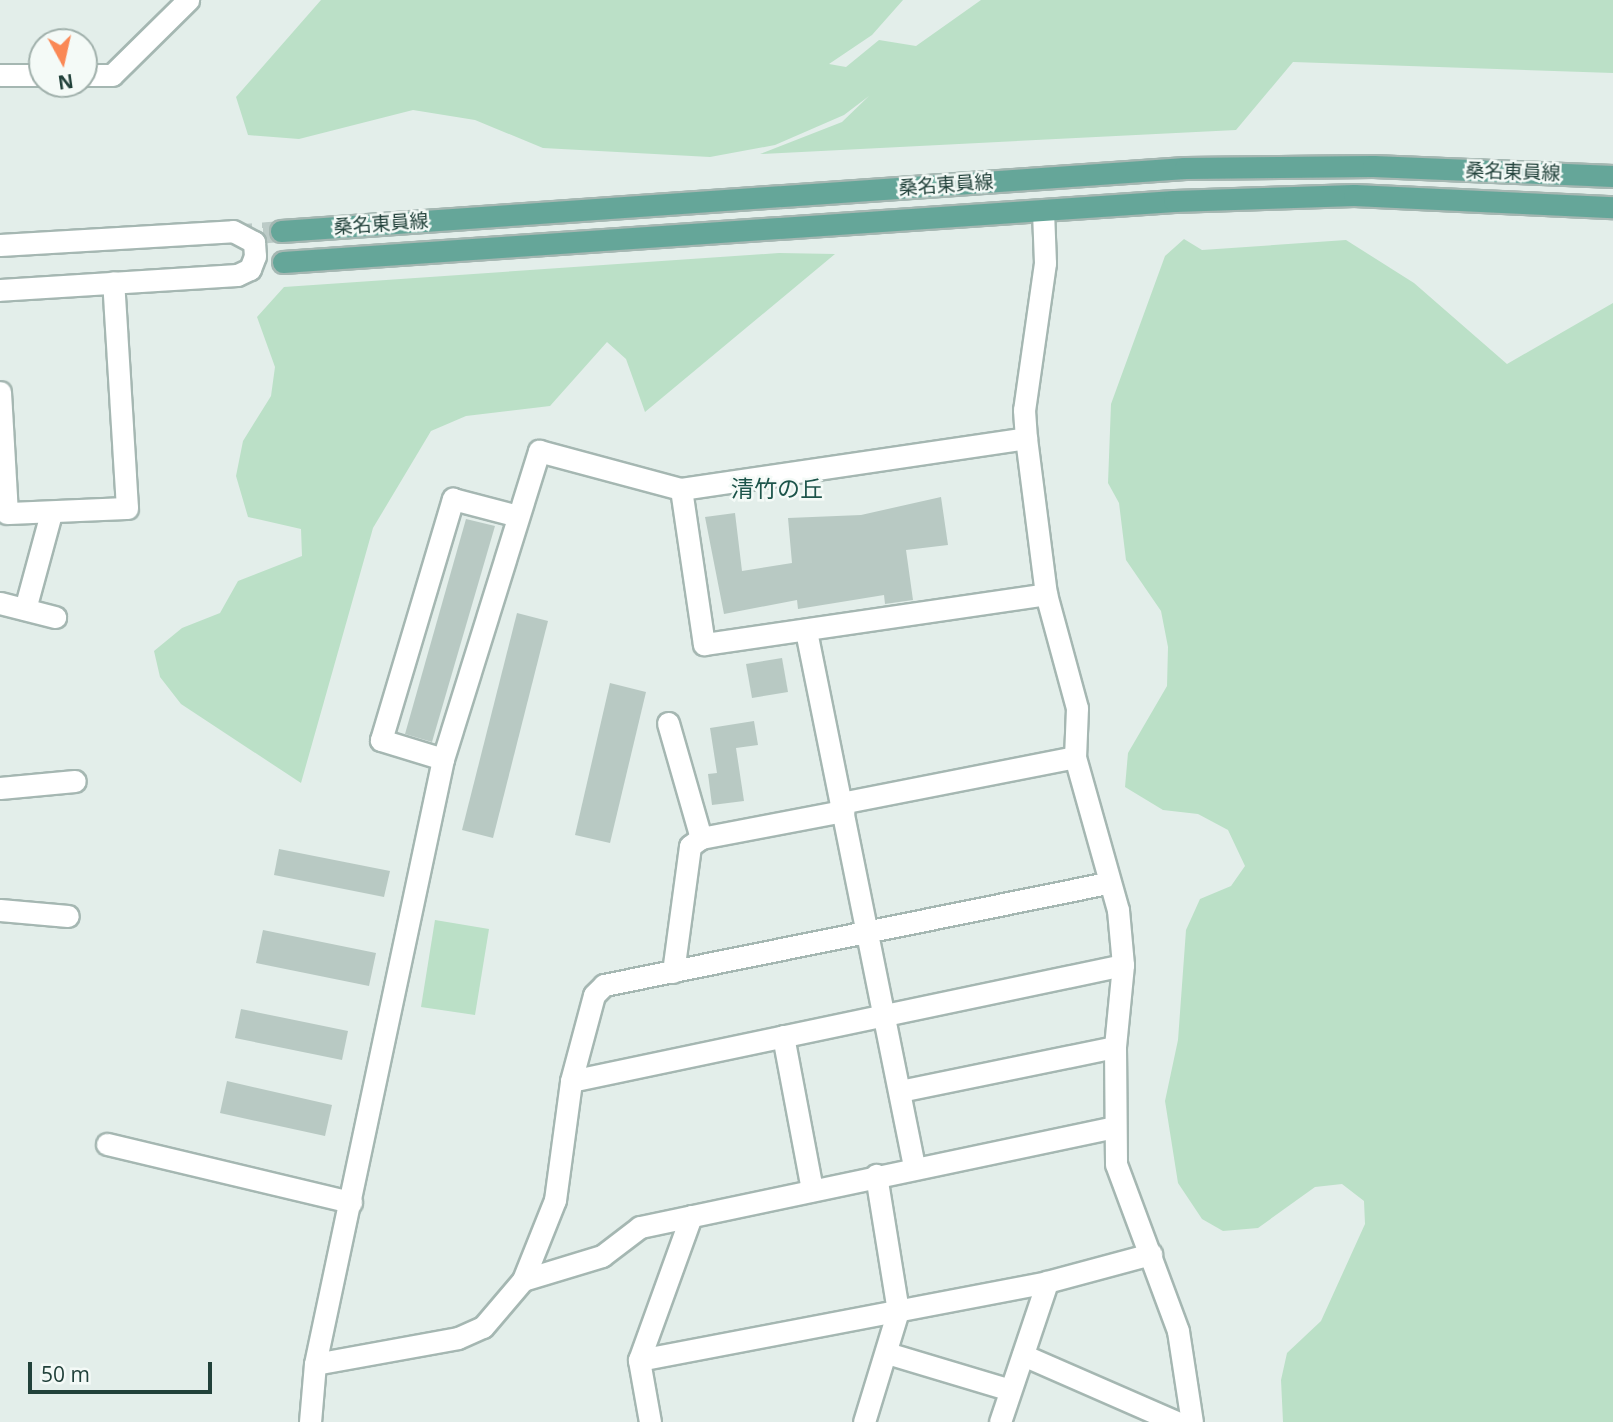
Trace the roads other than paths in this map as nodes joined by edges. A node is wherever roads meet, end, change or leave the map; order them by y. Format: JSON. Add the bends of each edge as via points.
{"nodes":[{"id":1,"x":188,"y":0,"type":"edge"},
{"id":2,"x":0,"y":75,"type":"edge"},
{"id":3,"x":28,"y":75,"type":"edge"},
{"id":4,"x":98,"y":75,"type":"edge"},
{"id":5,"x":1613,"y":176,"type":"edge"},
{"id":6,"x":1613,"y":206,"type":"edge"},
{"id":7,"x":1043,"y":211,"type":"junction"},
{"id":8,"x":281,"y":231,"type":"tunnel mouth"},
{"id":9,"x":0,"y":245,"type":"edge"},
{"id":10,"x":284,"y":262,"type":"dead end"},
{"id":11,"x":113,"y":282,"type":"junction"},
{"id":12,"x":0,"y":290,"type":"edge"},
{"id":13,"x":0,"y":392,"type":"edge"},
{"id":14,"x":1026,"y":438,"type":"junction"},
{"id":15,"x":681,"y":489,"type":"junction"},
{"id":16,"x":51,"y":513,"type":"junction"},
{"id":17,"x":514,"y":515,"type":"junction"},
{"id":18,"x":1046,"y":594,"type":"junction"},
{"id":19,"x":0,"y":603,"type":"edge"},
{"id":20,"x":24,"y":609,"type":"junction"},
{"id":21,"x":55,"y":617,"type":"dead end"},
{"id":22,"x":806,"y":631,"type":"junction"},
{"id":23,"x":668,"y":723,"type":"dead end"},
{"id":24,"x":1075,"y":757,"type":"junction"},
{"id":25,"x":443,"y":759,"type":"junction"},
{"id":26,"x":75,"y":781,"type":"dead end"},
{"id":27,"x":0,"y":788,"type":"edge"},
{"id":28,"x":842,"y":807,"type":"junction"},
{"id":29,"x":701,"y":838,"type":"junction"},
{"id":30,"x":1107,"y":883,"type":"junction"},
{"id":31,"x":0,"y":910,"type":"edge"},
{"id":32,"x":68,"y":916,"type":"dead end"},
{"id":33,"x":871,"y":931,"type":"junction"},
{"id":34,"x":1123,"y":965,"type":"junction"},
{"id":35,"x":673,"y":972,"type":"junction"},
{"id":36,"x":884,"y":1015,"type":"junction"},
{"id":37,"x":783,"y":1036,"type":"junction"},
{"id":38,"x":1115,"y":1047,"type":"junction"},
{"id":39,"x":571,"y":1081,"type":"junction"},
{"id":40,"x":900,"y":1091,"type":"junction"},
{"id":41,"x":1113,"y":1127,"type":"junction"},
{"id":42,"x":107,"y":1144,"type":"dead end"},
{"id":43,"x":914,"y":1166,"type":"junction"},
{"id":44,"x":876,"y":1175,"type":"junction"},
{"id":45,"x":812,"y":1190,"type":"junction"},
{"id":46,"x":351,"y":1202,"type":"junction"},
{"id":47,"x":691,"y":1216,"type":"junction"},
{"id":48,"x":1151,"y":1254,"type":"junction"},
{"id":49,"x":523,"y":1280,"type":"junction"},
{"id":50,"x":1047,"y":1282,"type":"junction"},
{"id":51,"x":898,"y":1311,"type":"junction"},
{"id":52,"x":887,"y":1353,"type":"junction"},
{"id":53,"x":1023,"y":1355,"type":"junction"},
{"id":54,"x":639,"y":1360,"type":"junction"},
{"id":55,"x":315,"y":1364,"type":"junction"},
{"id":56,"x":1010,"y":1390,"type":"junction"},
{"id":57,"x":310,"y":1422,"type":"edge"},
{"id":58,"x":650,"y":1422,"type":"edge"},
{"id":59,"x":864,"y":1422,"type":"edge"},
{"id":60,"x":1000,"y":1422,"type":"edge"},
{"id":61,"x":1176,"y":1422,"type":"edge"},
{"id":62,"x":1192,"y":1422,"type":"edge"}],
"edges":[{"from":1,"to":4,"type":"street","via":[[112,75]]},
{"from":2,"to":3,"type":"street"},
{"from":5,"to":8,"type":"main road","name":"桑名東員線","via":[[1373,166],[1185,168]]},
{"from":6,"to":7,"type":"main road","name":"桑名東員線","via":[[1354,195]]},
{"from":7,"to":10,"type":"main road","name":"桑名東員線"},
{"from":7,"to":14,"type":"street","via":[[1045,263],[1024,411]]},
{"from":9,"to":11,"type":"street","via":[[233,231],[254,242],[250,270],[237,275]]},
{"from":11,"to":12,"type":"street"},
{"from":11,"to":16,"type":"street","via":[[127,508]]},
{"from":13,"to":16,"type":"street","via":[[7,513]]},
{"from":14,"to":15,"type":"street"},
{"from":14,"to":18,"type":"street"},
{"from":15,"to":17,"type":"street","via":[[539,451]]},
{"from":15,"to":22,"type":"street","via":[[704,644]]},
{"from":16,"to":20,"type":"street"},
{"from":17,"to":25,"type":"street"},
{"from":17,"to":25,"type":"street","via":[[453,499],[381,740]]},
{"from":18,"to":22,"type":"street"},
{"from":18,"to":24,"type":"street","via":[[1077,708]]},
{"from":19,"to":20,"type":"street"},
{"from":20,"to":21,"type":"street"},
{"from":22,"to":28,"type":"street"},
{"from":23,"to":29,"type":"street"},
{"from":24,"to":28,"type":"street"},
{"from":24,"to":30,"type":"street"},
{"from":25,"to":46,"type":"street"},
{"from":26,"to":27,"type":"street"},
{"from":28,"to":29,"type":"street"},
{"from":28,"to":33,"type":"street"},
{"from":29,"to":35,"type":"street","via":[[685,861]]},
{"from":30,"to":33,"type":"street"},
{"from":30,"to":34,"type":"street","via":[[1118,910]]},
{"from":31,"to":32,"type":"street"},
{"from":33,"to":35,"type":"street"},
{"from":33,"to":36,"type":"street"},
{"from":34,"to":36,"type":"street"},
{"from":34,"to":38,"type":"street"},
{"from":35,"to":39,"type":"street","via":[[604,985],[594,995]]},
{"from":36,"to":37,"type":"street"},
{"from":36,"to":40,"type":"street"},
{"from":37,"to":39,"type":"street"},
{"from":37,"to":45,"type":"street"},
{"from":38,"to":40,"type":"street"},
{"from":38,"to":41,"type":"street"},
{"from":39,"to":49,"type":"street","via":[[555,1200]]},
{"from":40,"to":43,"type":"street"},
{"from":41,"to":43,"type":"street"},
{"from":41,"to":48,"type":"street","via":[[1116,1164]]},
{"from":42,"to":46,"type":"street"},
{"from":43,"to":44,"type":"street"},
{"from":44,"to":45,"type":"street"},
{"from":44,"to":51,"type":"street"},
{"from":45,"to":47,"type":"street"},
{"from":46,"to":55,"type":"street"},
{"from":47,"to":49,"type":"street","via":[[640,1227],[602,1256]]},
{"from":47,"to":54,"type":"street"},
{"from":48,"to":50,"type":"street"},
{"from":48,"to":62,"type":"street","via":[[1178,1331]]},
{"from":49,"to":55,"type":"street","via":[[483,1327],[458,1338]]},
{"from":50,"to":51,"type":"street"},
{"from":50,"to":53,"type":"street"},
{"from":51,"to":52,"type":"street"},
{"from":51,"to":54,"type":"street"},
{"from":52,"to":56,"type":"street"},
{"from":52,"to":59,"type":"street"},
{"from":53,"to":56,"type":"street"},
{"from":53,"to":61,"type":"street"},
{"from":54,"to":58,"type":"street"},
{"from":55,"to":57,"type":"street"},
{"from":56,"to":60,"type":"street"}]}
